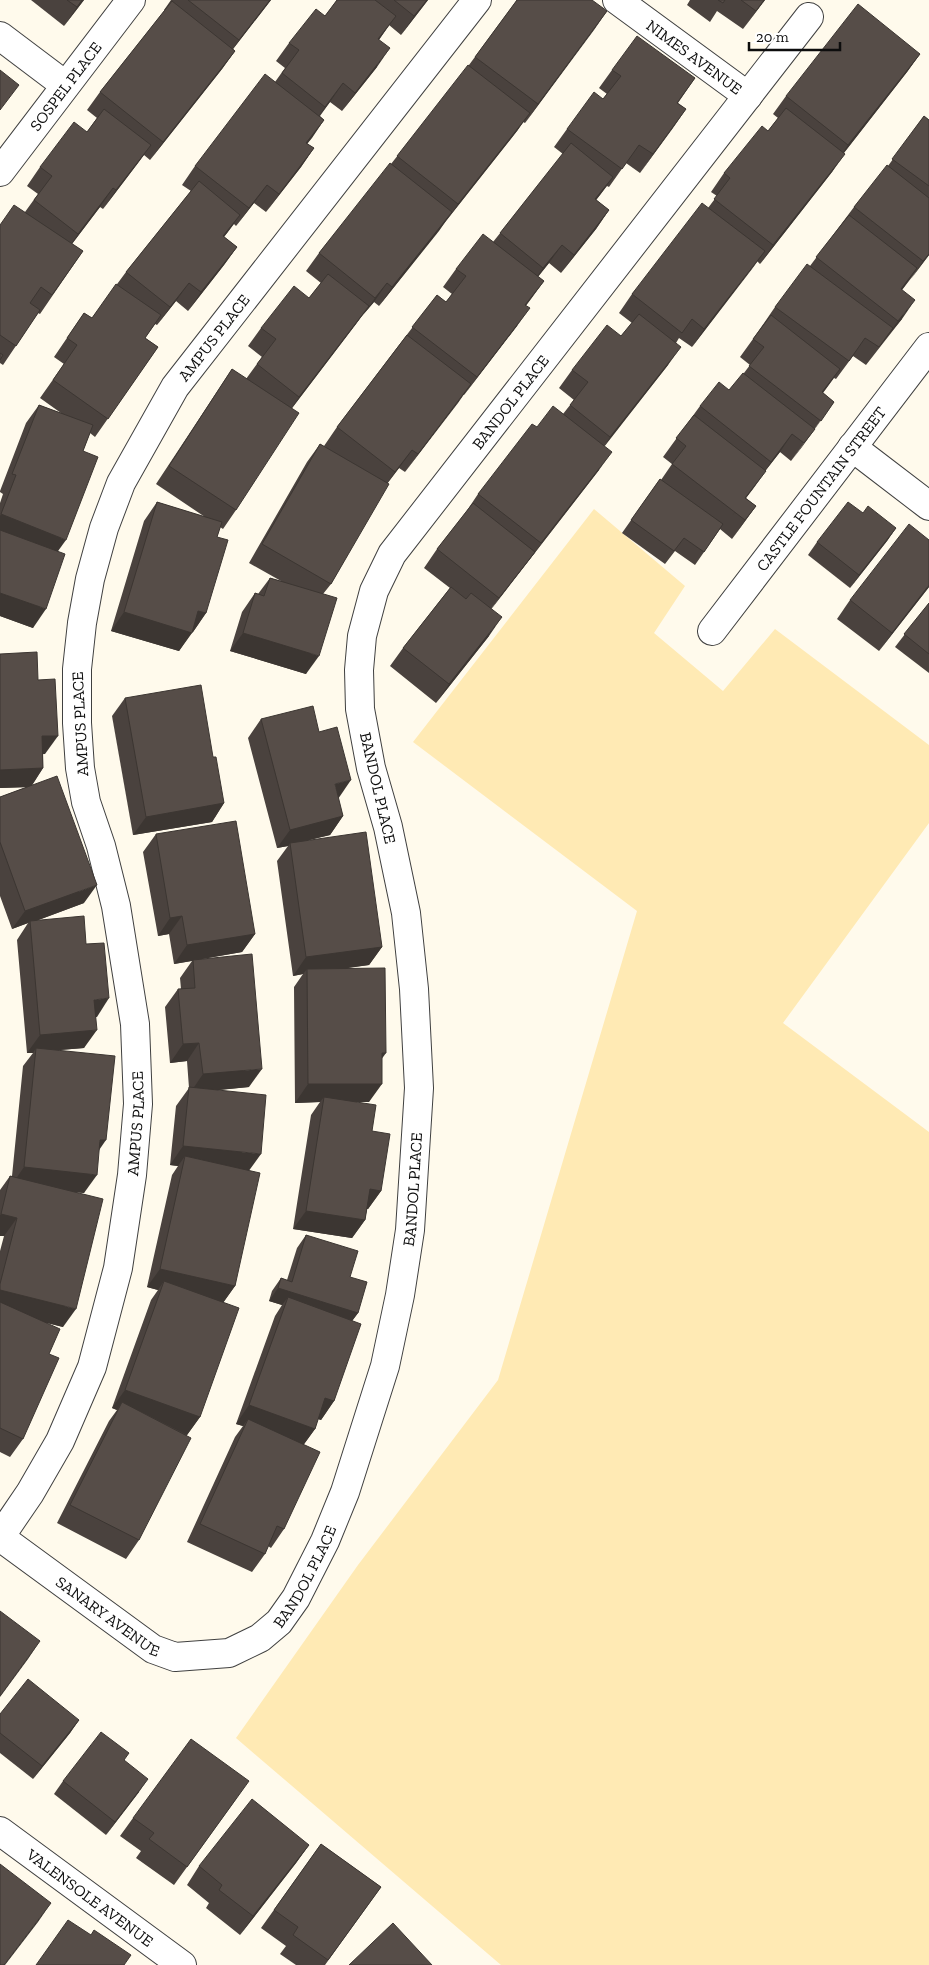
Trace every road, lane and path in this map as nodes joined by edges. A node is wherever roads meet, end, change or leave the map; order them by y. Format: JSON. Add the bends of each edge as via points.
{"nodes":[{"id":1,"x":131,"y":0,"type":"edge"},
{"id":2,"x":477,"y":0,"type":"edge"},
{"id":3,"x":617,"y":0,"type":"edge"},
{"id":4,"x":809,"y":17,"type":"dead end"},
{"id":5,"x":0,"y":36,"type":"edge"},
{"id":6,"x":65,"y":85,"type":"junction"},
{"id":7,"x":748,"y":96,"type":"junction"},
{"id":8,"x":0,"y":172,"type":"edge"},
{"id":9,"x":929,"y":347,"type":"edge"},
{"id":10,"x":852,"y":447,"type":"junction"},
{"id":11,"x":929,"y":506,"type":"edge"},
{"id":12,"x":712,"y":631,"type":"dead end"},
{"id":13,"x":0,"y":1537,"type":"edge"},
{"id":14,"x":229,"y":1653,"type":"joint"},
{"id":15,"x":0,"y":1831,"type":"edge"},
{"id":16,"x":182,"y":1965,"type":"edge"}],
"edges":[{"from":1,"to":6,"type":"street","name":"SOSPEL PLACE"},
{"from":2,"to":13,"type":"street","name":"AMPUS PLACE","via":[[175,387],[121,483],[104,528],[82,623],[77,669],[77,723],[86,802],[116,906],[135,1024],[138,1104],[132,1174],[118,1268],[92,1367],[60,1441]]},
{"from":3,"to":7,"type":"street","name":"NIMES AVENUE"},
{"from":4,"to":7,"type":"street","name":"BANDOL PLACE"},
{"from":5,"to":6,"type":"street"},
{"from":6,"to":8,"type":"street","name":"SOSPEL PLACE"},
{"from":7,"to":14,"type":"street","name":"BANDOL PLACE","via":[[392,554],[374,591],[362,636],[360,709],[406,913],[414,988],[419,1088],[410,1230],[384,1366],[345,1492],[325,1541],[280,1622],[260,1638]]},
{"from":9,"to":10,"type":"street","name":"CASTLE FOUNTAIN STREET"},
{"from":10,"to":11,"type":"street"},
{"from":10,"to":12,"type":"street","name":"CASTLE FOUNTAIN STREET"},
{"from":13,"to":14,"type":"street","name":"SANARY AVENUE","via":[[153,1649],[175,1658]]},
{"from":15,"to":16,"type":"street","name":"VALENSOLE AVENUE"}]}
